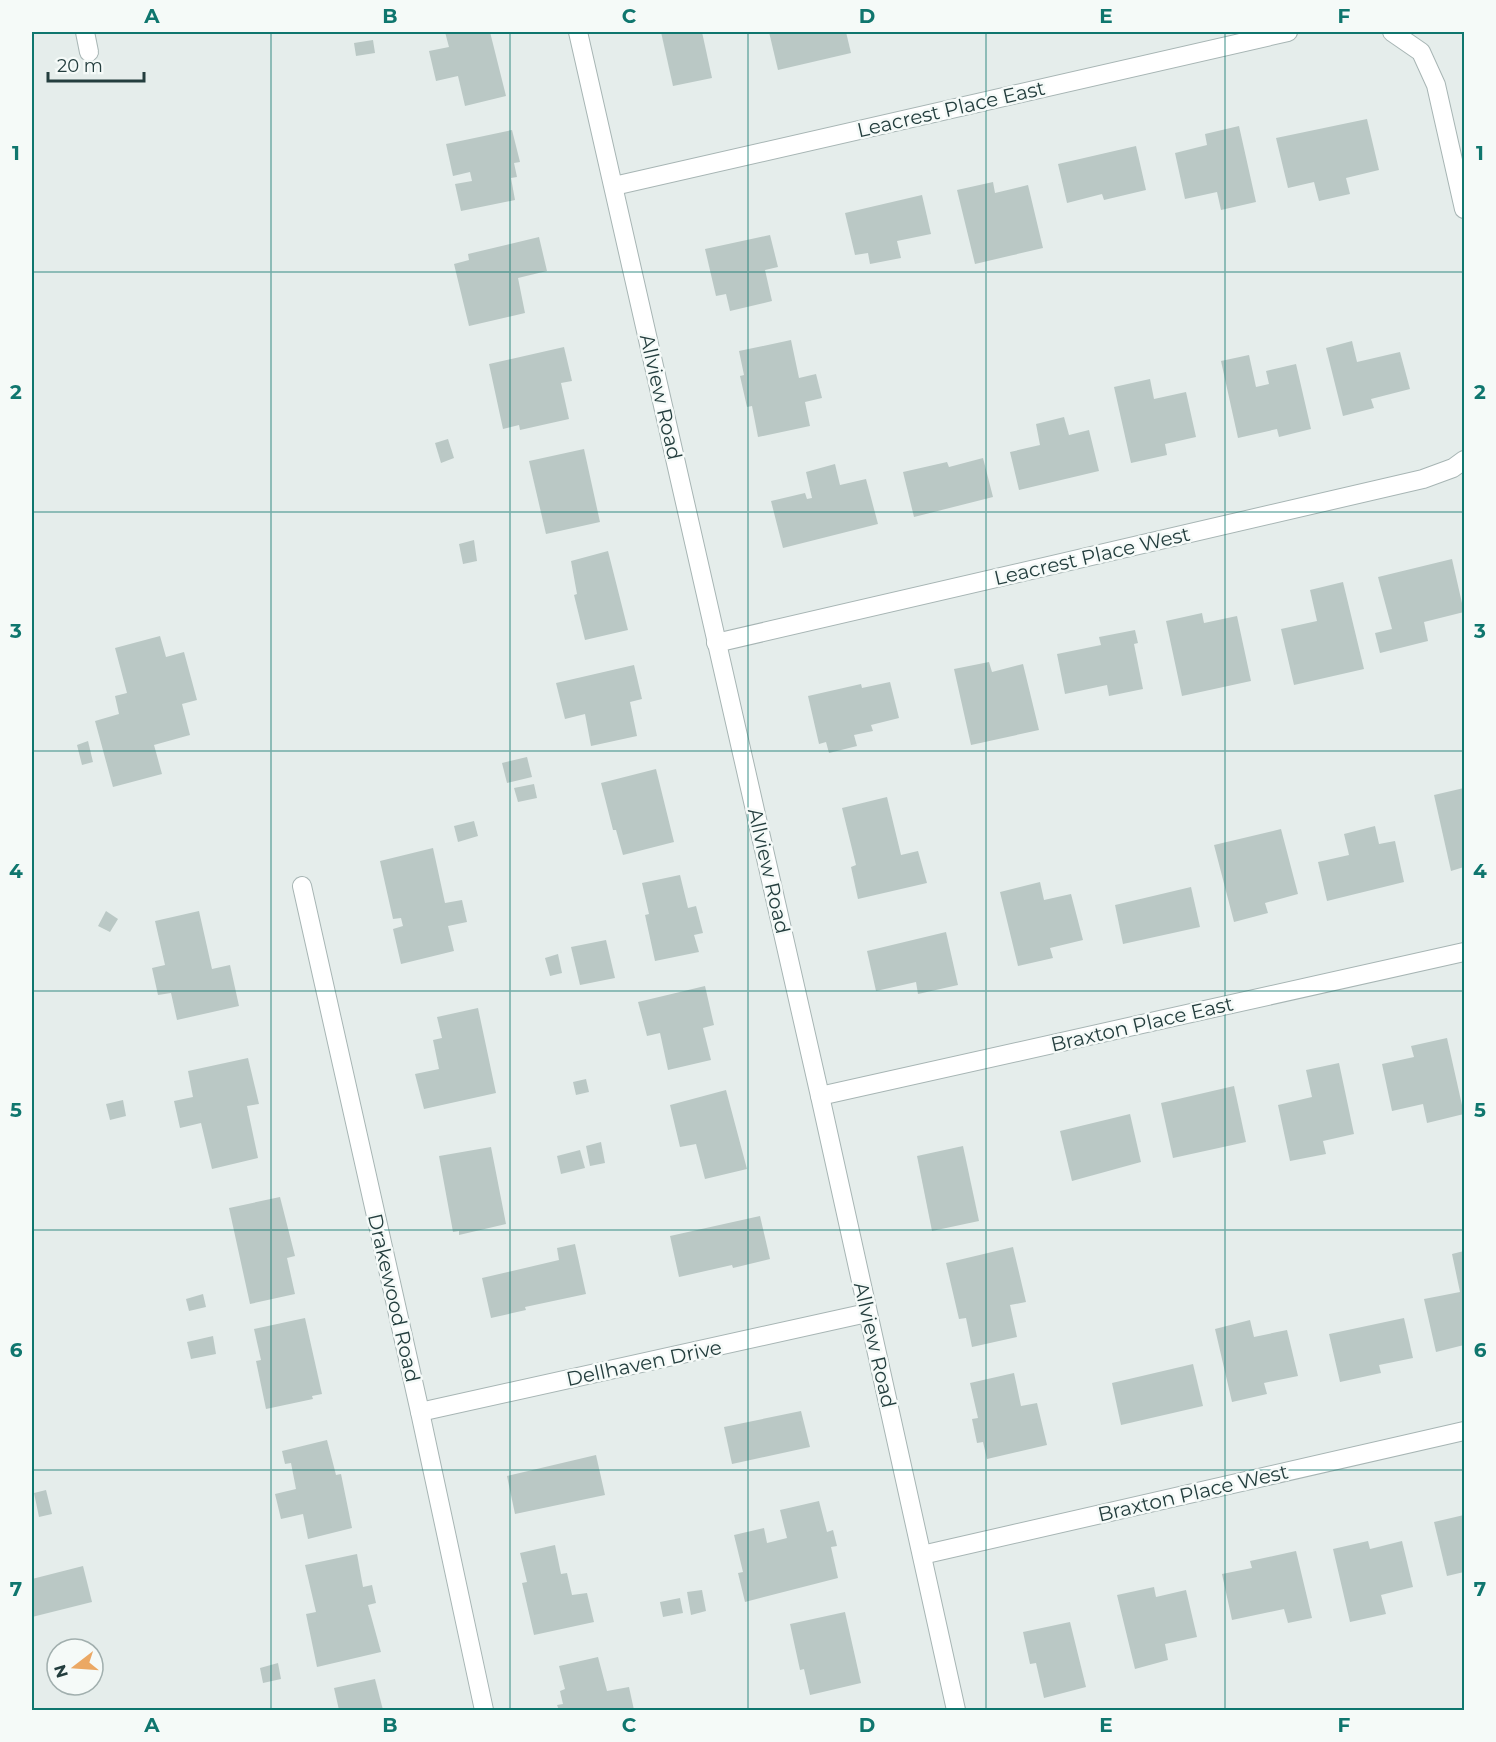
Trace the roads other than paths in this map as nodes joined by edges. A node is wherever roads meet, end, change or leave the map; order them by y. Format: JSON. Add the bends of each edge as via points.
{"nodes":[{"id":1,"x":85,"y":32,"type":"edge"},
{"id":2,"x":578,"y":32,"type":"edge"},
{"id":3,"x":1288,"y":32,"type":"edge"},
{"id":4,"x":1392,"y":32,"type":"edge"},
{"id":5,"x":89,"y":52,"type":"dead end"},
{"id":6,"x":614,"y":186,"type":"junction"},
{"id":7,"x":1464,"y":208,"type":"edge"},
{"id":8,"x":1464,"y":460,"type":"edge"},
{"id":9,"x":716,"y":643,"type":"junction"},
{"id":10,"x":302,"y":886,"type":"dead end"},
{"id":11,"x":1464,"y":952,"type":"edge"},
{"id":12,"x":820,"y":1096,"type":"junction"},
{"id":13,"x":867,"y":1313,"type":"junction"},
{"id":14,"x":420,"y":1412,"type":"junction"},
{"id":15,"x":1464,"y":1431,"type":"edge"},
{"id":16,"x":922,"y":1555,"type":"junction"},
{"id":17,"x":484,"y":1710,"type":"edge"},
{"id":18,"x":956,"y":1710,"type":"edge"}],
"edges":[{"from":1,"to":5,"type":"street"},
{"from":2,"to":6,"type":"street","name":"Allview Road"},
{"from":3,"to":6,"type":"street","name":"Leacrest Place East"},
{"from":4,"to":7,"type":"street","via":[[1421,52],[1436,84]]},
{"from":6,"to":9,"type":"street","name":"Allview Road"},
{"from":8,"to":9,"type":"street","name":"Leacrest Place West","via":[[1423,479]]},
{"from":9,"to":12,"type":"street","name":"Allview Road"},
{"from":10,"to":14,"type":"street","name":"Drakewood Road"},
{"from":11,"to":12,"type":"street","name":"Braxton Place East"},
{"from":12,"to":13,"type":"street","name":"Allview Road"},
{"from":13,"to":14,"type":"street","name":"Dellhaven Drive"},
{"from":13,"to":16,"type":"street","name":"Allview Road"},
{"from":14,"to":17,"type":"street","name":"Drakewood Road"},
{"from":15,"to":16,"type":"street","name":"Braxton Place West"},
{"from":16,"to":18,"type":"street","name":"Allview Road"}]}
